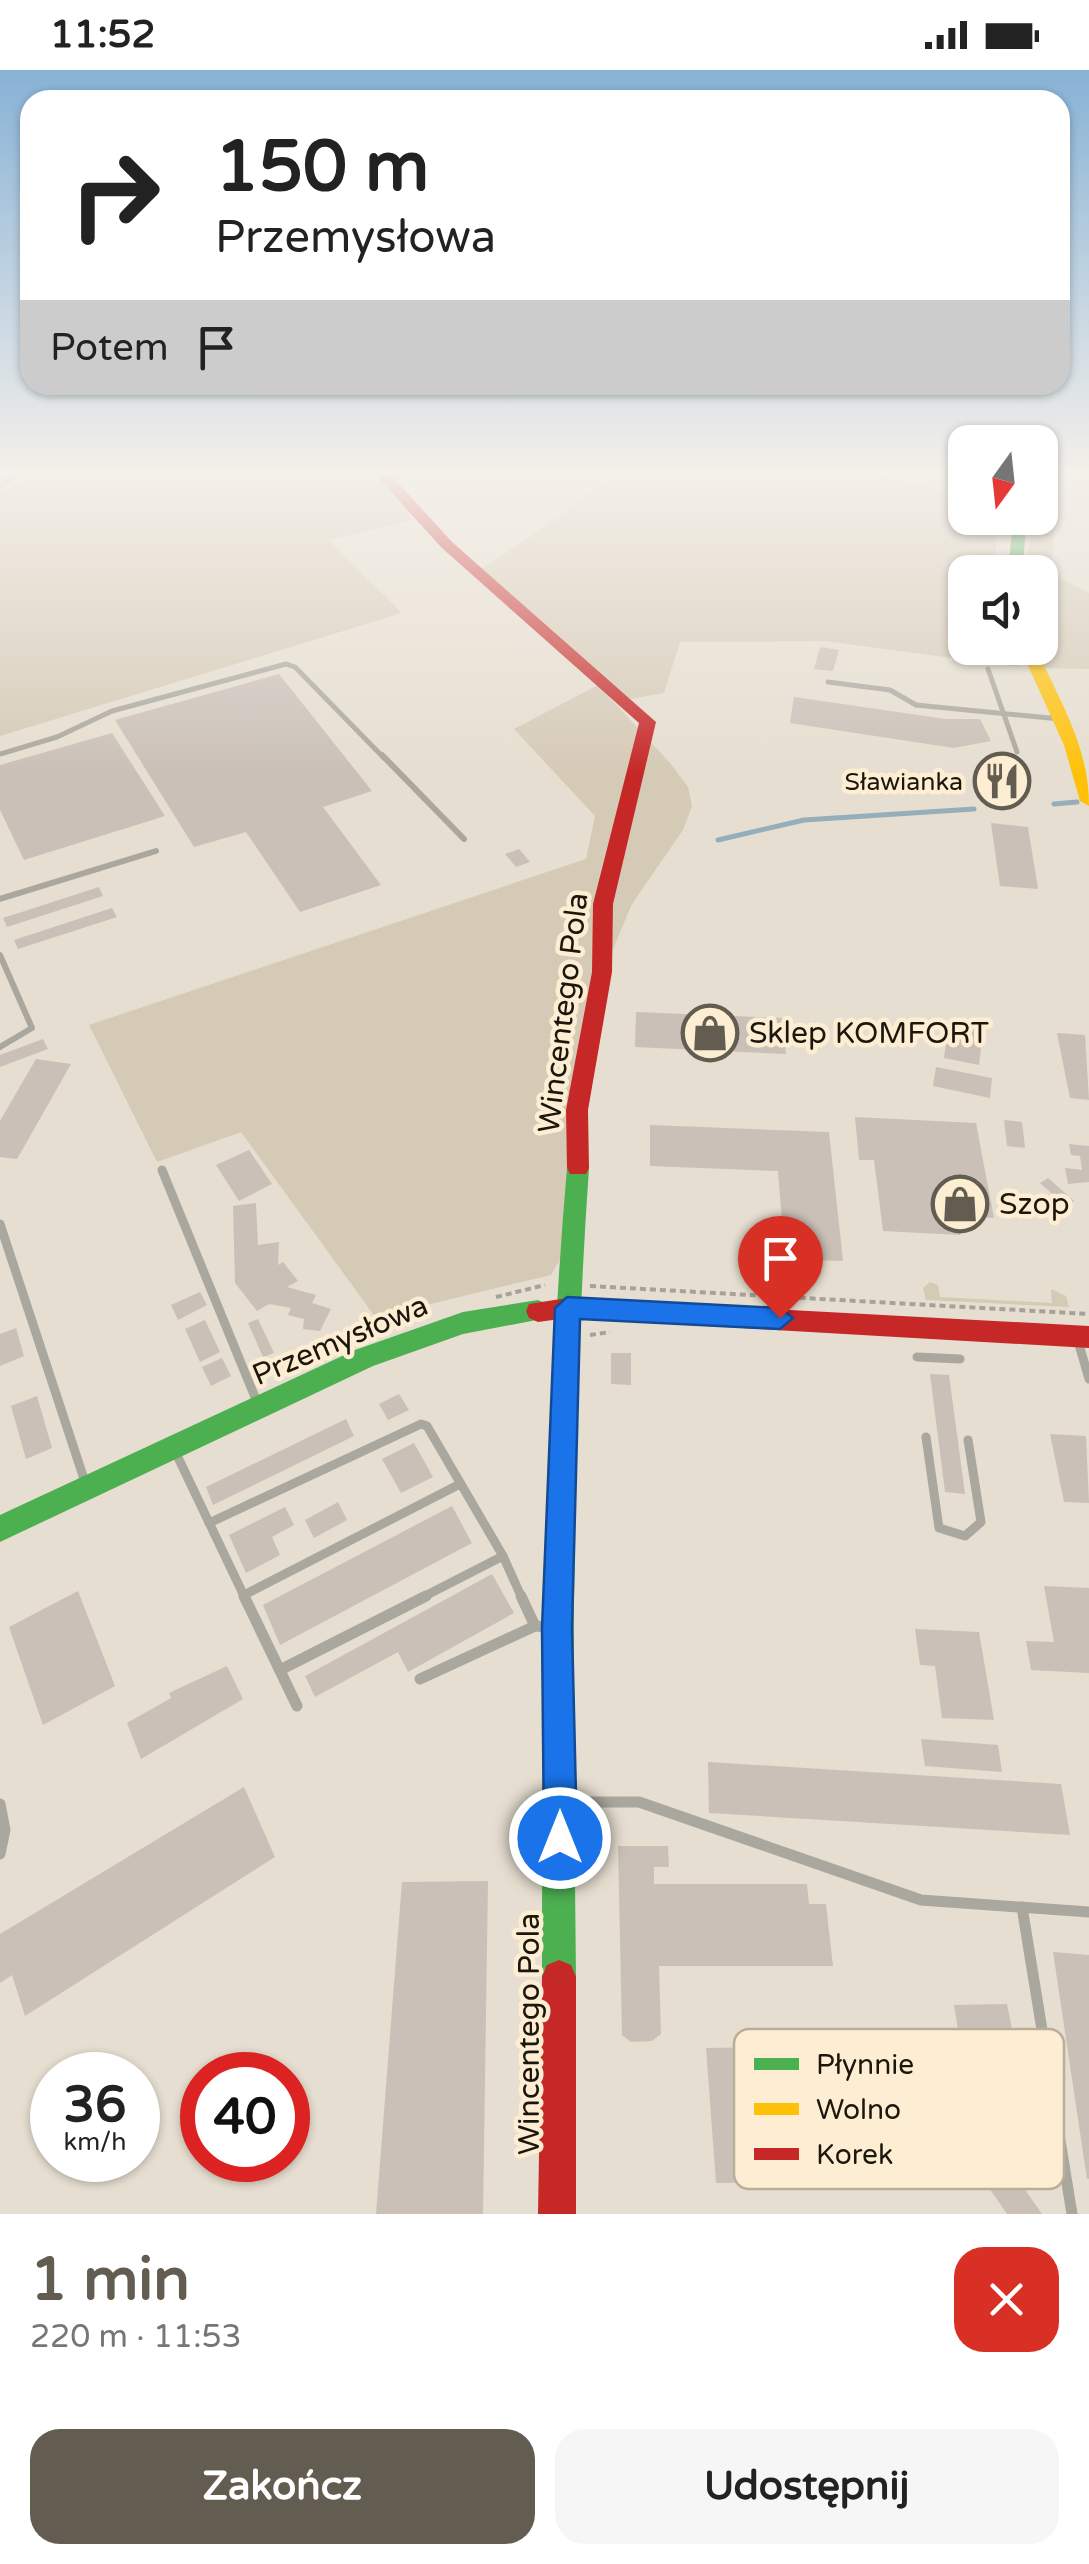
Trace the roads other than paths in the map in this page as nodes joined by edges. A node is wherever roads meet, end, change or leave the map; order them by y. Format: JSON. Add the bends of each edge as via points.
{"nodes":[{"id":1,"x":481,"y":575,"type":"edge"},
{"id":2,"x":1036,"y":665,"type":"edge"},
{"id":3,"x":988,"y":669,"type":"dead end"},
{"id":4,"x":828,"y":682,"type":"dead end"},
{"id":5,"x":1005,"y":718,"type":"junction"},
{"id":6,"x":1060,"y":719,"type":"junction"},
{"id":7,"x":1017,"y":752,"type":"dead end"},
{"id":8,"x":0,"y":754,"type":"edge"},
{"id":9,"x":1089,"y":801,"type":"edge"},
{"id":10,"x":464,"y":839,"type":"dead end"},
{"id":11,"x":156,"y":851,"type":"dead end"},
{"id":12,"x":0,"y":899,"type":"edge"},
{"id":13,"x":0,"y":955,"type":"edge"},
{"id":14,"x":0,"y":1048,"type":"edge"},
{"id":15,"x":162,"y":1170,"type":"dead end"},
{"id":16,"x":0,"y":1224,"type":"edge"},
{"id":17,"x":567,"y":1308,"type":"junction"},
{"id":18,"x":1083,"y":1337,"type":"edge"},
{"id":19,"x":917,"y":1357,"type":"dead end"},
{"id":20,"x":960,"y":1360,"type":"dead end"},
{"id":21,"x":1089,"y":1379,"type":"edge"},
{"id":22,"x":259,"y":1406,"type":"junction"},
{"id":23,"x":926,"y":1437,"type":"dead end"},
{"id":24,"x":968,"y":1440,"type":"dead end"},
{"id":25,"x":174,"y":1449,"type":"junction"},
{"id":26,"x":460,"y":1484,"type":"junction"},
{"id":27,"x":86,"y":1488,"type":"junction"},
{"id":28,"x":210,"y":1523,"type":"junction"},
{"id":29,"x":0,"y":1529,"type":"edge"},
{"id":30,"x":503,"y":1556,"type":"junction"},
{"id":31,"x":244,"y":1595,"type":"junction"},
{"id":32,"x":546,"y":1627,"type":"junction"},
{"id":33,"x":280,"y":1670,"type":"junction"},
{"id":34,"x":420,"y":1679,"type":"dead end"},
{"id":35,"x":298,"y":1706,"type":"dead end"},
{"id":36,"x":561,"y":1802,"type":"junction"},
{"id":37,"x":0,"y":1804,"type":"edge"},
{"id":38,"x":0,"y":1854,"type":"edge"},
{"id":39,"x":1022,"y":1907,"type":"junction"},
{"id":40,"x":1089,"y":1912,"type":"edge"},
{"id":41,"x":1042,"y":2029,"type":"edge"},
{"id":42,"x":1064,"y":2165,"type":"edge"},
{"id":43,"x":557,"y":2214,"type":"edge"},
{"id":44,"x":1072,"y":2214,"type":"edge"}],
"edges":[{"from":1,"to":17,"type":"street","name":"Wincentego Pola","via":[[648,722],[603,904],[602,972],[577,1110]]},
{"from":2,"to":6,"type":"street"},
{"from":3,"to":5,"type":"lane"},
{"from":4,"to":5,"type":"lane"},
{"from":5,"to":6,"type":"lane"},
{"from":5,"to":7,"type":"lane"},
{"from":6,"to":9,"type":"street"},
{"from":8,"to":10,"type":"lane","via":[[112,711],[286,664]]},
{"from":11,"to":12,"type":"lane"},
{"from":13,"to":14,"type":"lane","via":[[32,1028]]},
{"from":15,"to":22,"type":"lane"},
{"from":16,"to":27,"type":"lane"},
{"from":17,"to":18,"type":"street","name":"Przemysłowa"},
{"from":17,"to":22,"type":"street","name":"Przemysłowa","via":[[438,1328]]},
{"from":17,"to":32,"type":"street","name":"Wincentego Pola"},
{"from":18,"to":21,"type":"lane"},
{"from":19,"to":20,"type":"lane"},
{"from":22,"to":25,"type":"street","name":"Przemysłowa"},
{"from":23,"to":24,"type":"lane","via":[[940,1528],[965,1536],[981,1522]]},
{"from":25,"to":27,"type":"street","name":"Przemysłowa"},
{"from":25,"to":28,"type":"lane"},
{"from":26,"to":28,"type":"lane","via":[[421,1424]]},
{"from":26,"to":30,"type":"lane"},
{"from":26,"to":31,"type":"lane"},
{"from":27,"to":29,"type":"street","name":"Przemysłowa"},
{"from":28,"to":31,"type":"lane"},
{"from":30,"to":32,"type":"lane"},
{"from":30,"to":33,"type":"lane"},
{"from":31,"to":33,"type":"lane"},
{"from":32,"to":34,"type":"lane"},
{"from":32,"to":36,"type":"street","name":"Wincentego Pola"},
{"from":33,"to":35,"type":"lane"},
{"from":36,"to":39,"type":"lane","via":[[639,1802],[921,1900]]},
{"from":36,"to":43,"type":"street","name":"Wincentego Pola"},
{"from":37,"to":38,"type":"lane"},
{"from":39,"to":40,"type":"lane"},
{"from":39,"to":41,"type":"lane"},
{"from":42,"to":44,"type":"lane"}]}
